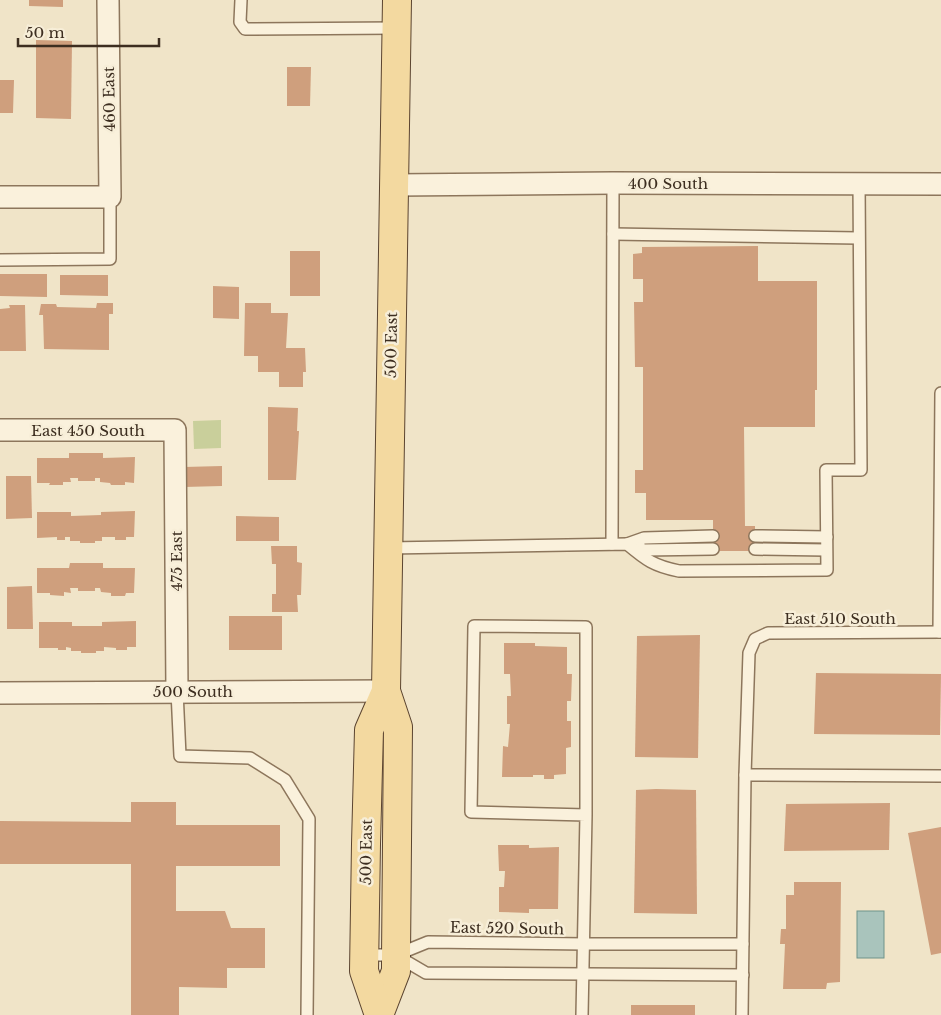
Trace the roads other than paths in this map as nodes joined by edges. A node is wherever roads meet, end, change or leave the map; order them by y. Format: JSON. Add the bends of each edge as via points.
{"nodes":[{"id":1,"x":108,"y":0,"type":"edge"},
{"id":2,"x":241,"y":0,"type":"edge"},
{"id":3,"x":397,"y":0,"type":"edge"},
{"id":4,"x":397,"y":28,"type":"junction"},
{"id":5,"x":613,"y":183,"type":"junction"},
{"id":6,"x":859,"y":183,"type":"junction"},
{"id":7,"x":941,"y":184,"type":"edge"},
{"id":8,"x":395,"y":185,"type":"junction"},
{"id":9,"x":0,"y":197,"type":"edge"},
{"id":10,"x":110,"y":197,"type":"junction"},
{"id":11,"x":613,"y":234,"type":"junction"},
{"id":12,"x":858,"y":238,"type":"junction"},
{"id":13,"x":0,"y":260,"type":"edge"},
{"id":14,"x":941,"y":393,"type":"edge"},
{"id":15,"x":0,"y":430,"type":"edge"},
{"id":16,"x":175,"y":430,"type":"joint"},
{"id":17,"x":713,"y":536,"type":"dead end"},
{"id":18,"x":755,"y":536,"type":"dead end"},
{"id":19,"x":827,"y":537,"type":"junction"},
{"id":20,"x":612,"y":544,"type":"junction"},
{"id":21,"x":627,"y":544,"type":"junction"},
{"id":22,"x":387,"y":548,"type":"junction"},
{"id":23,"x":713,"y":549,"type":"dead end"},
{"id":24,"x":755,"y":549,"type":"dead end"},
{"id":25,"x":826,"y":550,"type":"junction"},
{"id":26,"x":941,"y":563,"type":"edge"},
{"id":27,"x":940,"y":632,"type":"edge"},
{"id":28,"x":177,"y":691,"type":"junction"},
{"id":29,"x":386,"y":691,"type":"junction"},
{"id":30,"x":0,"y":693,"type":"edge"},
{"id":31,"x":745,"y":774,"type":"junction"},
{"id":32,"x":941,"y":776,"type":"edge"},
{"id":33,"x":586,"y":815,"type":"junction"},
{"id":34,"x":585,"y":944,"type":"junction"},
{"id":35,"x":742,"y":944,"type":"junction"},
{"id":36,"x":364,"y":955,"type":"junction"},
{"id":37,"x":396,"y":955,"type":"junction"},
{"id":38,"x":584,"y":974,"type":"junction"},
{"id":39,"x":743,"y":975,"type":"junction"},
{"id":40,"x":307,"y":1015,"type":"edge"},
{"id":41,"x":379,"y":1015,"type":"edge"},
{"id":42,"x":582,"y":1015,"type":"edge"},
{"id":43,"x":742,"y":1015,"type":"edge"}],
"edges":[{"from":1,"to":10,"type":"street","name":"460 East"},
{"from":2,"to":4,"type":"lane","via":[[240,22],[245,29]]},
{"from":3,"to":4,"type":"main road","name":"500 East"},
{"from":4,"to":8,"type":"main road","name":"500 East"},
{"from":5,"to":6,"type":"street","name":"400 South"},
{"from":5,"to":8,"type":"street","name":"400 South"},
{"from":5,"to":11,"type":"lane"},
{"from":6,"to":7,"type":"street","name":"400 South"},
{"from":6,"to":12,"type":"lane"},
{"from":8,"to":22,"type":"main road","name":"500 East"},
{"from":9,"to":10,"type":"street"},
{"from":10,"to":13,"type":"lane","via":[[110,259]]},
{"from":11,"to":12,"type":"lane"},
{"from":11,"to":20,"type":"lane"},
{"from":12,"to":19,"type":"lane","via":[[861,470],[826,470]]},
{"from":14,"to":26,"type":"lane"},
{"from":15,"to":16,"type":"street","name":"East 450 South"},
{"from":16,"to":28,"type":"street","name":"475 East"},
{"from":17,"to":21,"type":"lane","via":[[644,538]]},
{"from":18,"to":19,"type":"lane"},
{"from":19,"to":25,"type":"lane"},
{"from":20,"to":21,"type":"lane"},
{"from":20,"to":22,"type":"lane"},
{"from":21,"to":23,"type":"lane","via":[[644,550]]},
{"from":21,"to":25,"type":"lane","via":[[662,568],[679,571],[827,570]]},
{"from":22,"to":29,"type":"main road","name":"500 East"},
{"from":24,"to":25,"type":"lane"},
{"from":26,"to":27,"type":"lane"},
{"from":27,"to":31,"type":"lane","name":"East 510 South","via":[[768,633],[755,639],[749,654]]},
{"from":28,"to":29,"type":"street","name":"500 South"},
{"from":28,"to":30,"type":"street","name":"500 South"},
{"from":28,"to":40,"type":"lane","via":[[180,756],[250,758],[285,780],[309,819]]},
{"from":29,"to":36,"type":"main road","name":"500 East","via":[[368,730]]},
{"from":29,"to":37,"type":"main road","name":"500 East","via":[[398,727]]},
{"from":31,"to":32,"type":"lane"},
{"from":31,"to":35,"type":"lane"},
{"from":33,"to":33,"type":"lane","via":[[586,627],[474,626],[471,812]]},
{"from":33,"to":34,"type":"lane"},
{"from":34,"to":35,"type":"lane","name":"East 520 South"},
{"from":34,"to":37,"type":"lane","name":"East 520 South","via":[[428,942]]},
{"from":34,"to":38,"type":"lane"},
{"from":35,"to":39,"type":"lane"},
{"from":36,"to":37,"type":"lane"},
{"from":36,"to":41,"type":"main road","name":"500 East","via":[[364,971]]},
{"from":37,"to":38,"type":"lane","via":[[426,973]]},
{"from":37,"to":41,"type":"main road","name":"500 East","via":[[396,971]]},
{"from":38,"to":39,"type":"lane"},
{"from":38,"to":42,"type":"lane"},
{"from":39,"to":43,"type":"lane"}]}
